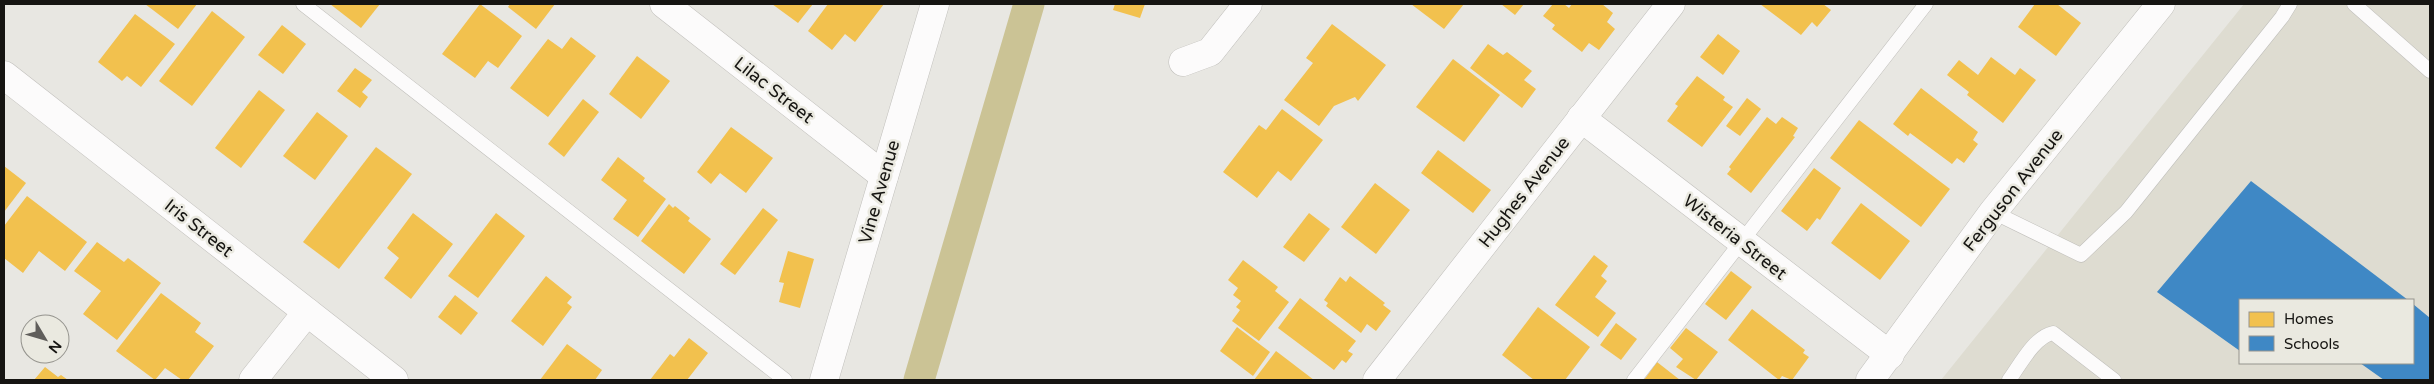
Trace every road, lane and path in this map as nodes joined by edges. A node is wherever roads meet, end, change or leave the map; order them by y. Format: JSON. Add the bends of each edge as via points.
{"nodes":[{"id":1,"x":303,"y":4,"type":"edge"},
{"id":2,"x":664,"y":4,"type":"edge"},
{"id":3,"x":934,"y":4,"type":"edge"},
{"id":4,"x":1248,"y":4,"type":"edge"},
{"id":5,"x":1671,"y":4,"type":"edge"},
{"id":6,"x":1926,"y":4,"type":"edge"},
{"id":7,"x":2161,"y":4,"type":"edge"},
{"id":8,"x":2290,"y":4,"type":"edge"},
{"id":9,"x":2354,"y":4,"type":"edge"},
{"id":10,"x":1183,"y":62,"type":"dead end"},
{"id":11,"x":2430,"y":71,"type":"edge"},
{"id":12,"x":4,"y":75,"type":"edge"},
{"id":13,"x":1581,"y":118,"type":"junction"},
{"id":14,"x":884,"y":176,"type":"junction"},
{"id":15,"x":1993,"y":212,"type":"junction"},
{"id":16,"x":1742,"y":242,"type":"junction"},
{"id":17,"x":307,"y":312,"type":"junction"},
{"id":18,"x":1890,"y":355,"type":"junction"},
{"id":19,"x":253,"y":380,"type":"edge"},
{"id":20,"x":394,"y":380,"type":"edge"},
{"id":21,"x":785,"y":380,"type":"edge"},
{"id":22,"x":824,"y":380,"type":"edge"},
{"id":23,"x":1377,"y":380,"type":"edge"},
{"id":24,"x":1634,"y":380,"type":"edge"},
{"id":25,"x":1870,"y":380,"type":"edge"},
{"id":26,"x":2009,"y":380,"type":"edge"},
{"id":27,"x":2114,"y":380,"type":"edge"}],
"edges":[{"from":1,"to":21,"type":"lane"},
{"from":2,"to":14,"type":"street","name":"Lilac Street"},
{"from":3,"to":14,"type":"street","name":"Vine Avenue"},
{"from":4,"to":10,"type":"street","via":[[1210,52]]},
{"from":5,"to":13,"type":"street","name":"Hughes Avenue"},
{"from":6,"to":16,"type":"lane"},
{"from":7,"to":15,"type":"street","name":"Ferguson Avenue"},
{"from":8,"to":15,"type":"lane","via":[[2126,212],[2081,254]]},
{"from":9,"to":11,"type":"lane"},
{"from":12,"to":17,"type":"street","name":"Iris Street"},
{"from":13,"to":16,"type":"street","name":"Wisteria Street"},
{"from":13,"to":23,"type":"street","name":"Hughes Avenue"},
{"from":14,"to":22,"type":"street","name":"Vine Avenue"},
{"from":15,"to":18,"type":"street","name":"Ferguson Avenue"},
{"from":16,"to":18,"type":"street","name":"Wisteria Street"},
{"from":16,"to":24,"type":"lane"},
{"from":17,"to":19,"type":"street"},
{"from":17,"to":20,"type":"street","name":"Iris Street"},
{"from":18,"to":25,"type":"street","name":"Ferguson Avenue"},
{"from":26,"to":27,"type":"lane","via":[[2040,340],[2053,333]]}]}
